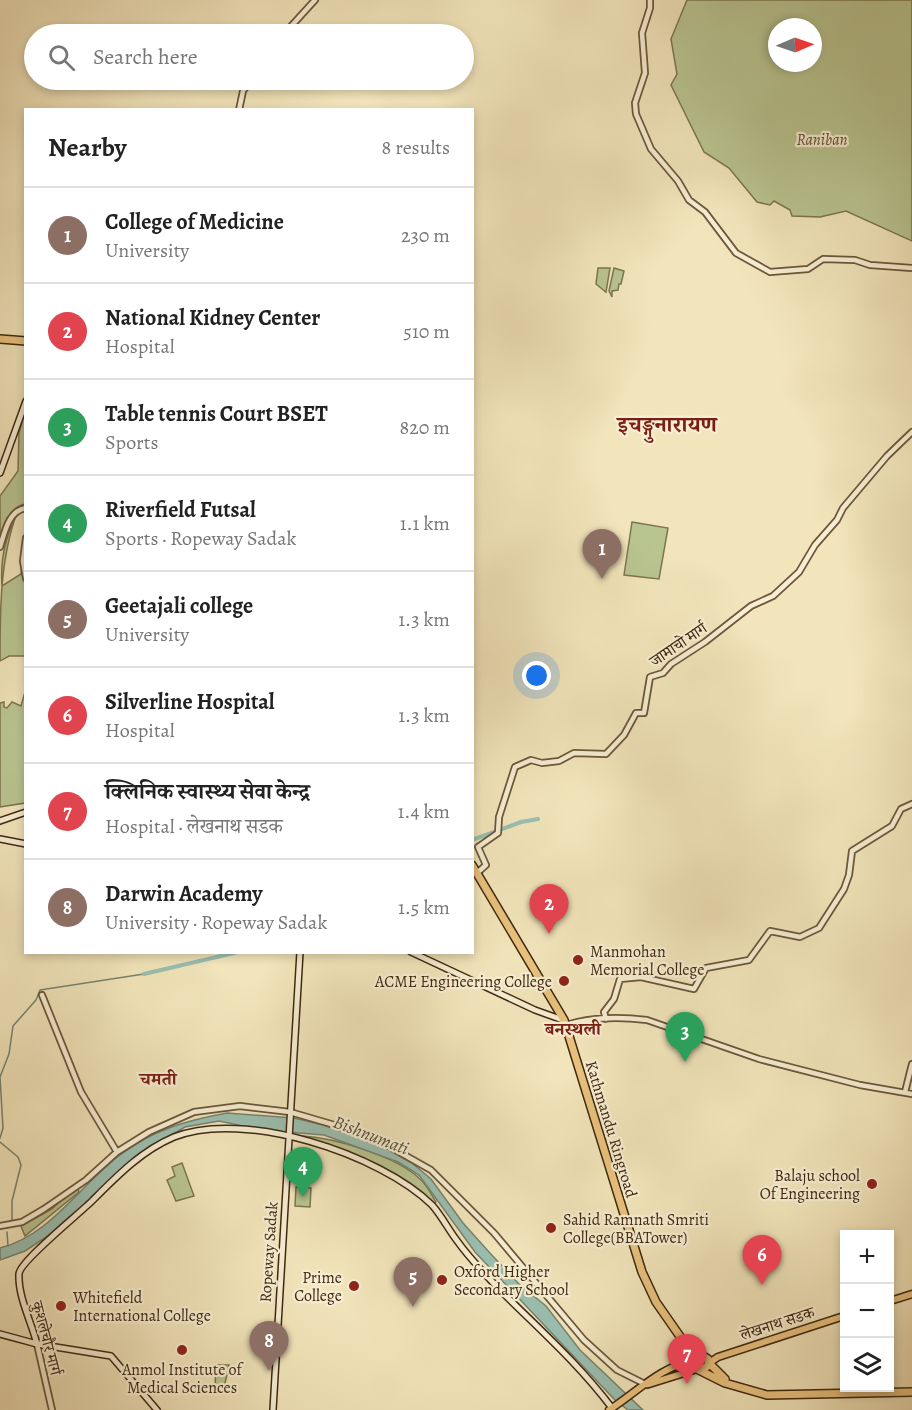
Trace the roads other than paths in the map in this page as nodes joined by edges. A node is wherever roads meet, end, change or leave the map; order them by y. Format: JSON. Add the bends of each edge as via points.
{"nodes":[{"id":1,"x":315,"y":0,"type":"edge"},
{"id":2,"x":650,"y":0,"type":"edge"},
{"id":3,"x":293,"y":24,"type":"edge"},
{"id":4,"x":244,"y":90,"type":"edge"},
{"id":5,"x":239,"y":108,"type":"edge"},
{"id":6,"x":912,"y":268,"type":"edge"},
{"id":7,"x":0,"y":339,"type":"edge"},
{"id":8,"x":24,"y":341,"type":"edge"},
{"id":9,"x":24,"y":407,"type":"edge"},
{"id":10,"x":912,"y":432,"type":"edge"},
{"id":11,"x":0,"y":473,"type":"edge"},
{"id":12,"x":24,"y":509,"type":"edge"},
{"id":13,"x":0,"y":547,"type":"edge"},
{"id":14,"x":912,"y":804,"type":"edge"},
{"id":15,"x":24,"y":813,"type":"edge"},
{"id":16,"x":0,"y":821,"type":"edge"},
{"id":17,"x":0,"y":839,"type":"edge"},
{"id":18,"x":24,"y":844,"type":"edge"},
{"id":19,"x":474,"y":868,"type":"edge"},
{"id":20,"x":477,"y":873,"type":"junction"},
{"id":21,"x":300,"y":954,"type":"edge"},
{"id":22,"x":415,"y":954,"type":"edge"},
{"id":23,"x":42,"y":995,"type":"dead end"},
{"id":24,"x":606,"y":1019,"type":"junction"},
{"id":25,"x":565,"y":1022,"type":"junction"},
{"id":26,"x":912,"y":1064,"type":"edge"},
{"id":27,"x":905,"y":1092,"type":"junction"},
{"id":28,"x":912,"y":1094,"type":"edge"},
{"id":29,"x":290,"y":1114,"type":"junction"},
{"id":30,"x":288,"y":1136,"type":"junction"},
{"id":31,"x":117,"y":1152,"type":"junction"},
{"id":32,"x":0,"y":1226,"type":"edge"},
{"id":33,"x":912,"y":1294,"type":"edge"},
{"id":34,"x":894,"y":1300,"type":"edge"},
{"id":35,"x":840,"y":1317,"type":"edge"},
{"id":36,"x":0,"y":1334,"type":"edge"},
{"id":37,"x":685,"y":1341,"type":"junction"},
{"id":38,"x":37,"y":1344,"type":"junction"},
{"id":39,"x":695,"y":1359,"type":"junction"},
{"id":40,"x":706,"y":1360,"type":"junction"},
{"id":41,"x":698,"y":1369,"type":"junction"},
{"id":42,"x":647,"y":1384,"type":"junction"},
{"id":43,"x":734,"y":1386,"type":"junction"},
{"id":44,"x":912,"y":1392,"type":"edge"},
{"id":45,"x":612,"y":1408,"type":"edge"},
{"id":46,"x":52,"y":1410,"type":"edge"},
{"id":47,"x":157,"y":1410,"type":"edge"},
{"id":48,"x":273,"y":1410,"type":"edge"}],
"edges":[{"from":1,"to":3,"type":"street"},
{"from":2,"to":6,"type":"street","via":[[642,33],[645,73],[635,103],[636,114],[651,148],[689,200],[705,212],[736,253],[770,272],[808,268],[823,259]]},
{"from":4,"to":5,"type":"street"},
{"from":7,"to":8,"type":"highway"},
{"from":9,"to":11,"type":"main road"},
{"from":10,"to":20,"type":"street","name":"जामाचो मार्ग","via":[[843,508],[799,572],[773,596],[751,606],[663,673],[650,677],[644,713],[636,713],[624,735],[606,754],[574,753],[559,760],[531,760],[515,767],[499,817],[498,833],[478,847],[486,865]]},
{"from":12,"to":13,"type":"street","via":[[11,517]]},
{"from":14,"to":24,"type":"street","via":[[901,809],[892,826],[852,851],[844,889],[819,928],[800,938],[770,931],[749,960],[706,968],[694,989],[641,977],[620,979],[614,999],[604,1011]]},
{"from":15,"to":16,"type":"main road"},
{"from":17,"to":18,"type":"main road"},
{"from":19,"to":20,"type":"highway","name":"Kathmandu Ringroad"},
{"from":20,"to":25,"type":"highway","name":"Kathmandu Ringroad"},
{"from":21,"to":29,"type":"main road","name":"Ropeway Sadak"},
{"from":22,"to":25,"type":"main road"},
{"from":23,"to":31,"type":"street","via":[[81,1092]]},
{"from":24,"to":25,"type":"street"},
{"from":24,"to":27,"type":"street","via":[[647,1020],[759,1059],[860,1085]]},
{"from":25,"to":37,"type":"highway","name":"Kathmandu Ringroad","via":[[642,1272],[656,1302]]},
{"from":26,"to":27,"type":"street"},
{"from":27,"to":28,"type":"street"},
{"from":29,"to":30,"type":"main road","name":"Ropeway Sadak"},
{"from":29,"to":31,"type":"street","via":[[251,1106],[208,1108],[149,1132]]},
{"from":29,"to":42,"type":"street","via":[[369,1135],[430,1170],[505,1245],[600,1356],[626,1375]]},
{"from":30,"to":38,"type":"main road","name":"कुशलेचौर मार्ग","via":[[233,1129],[193,1132],[163,1143],[123,1170],[31,1255],[19,1272],[22,1299]]},
{"from":30,"to":45,"type":"main road","via":[[353,1155],[432,1206],[459,1244],[568,1354]]},
{"from":30,"to":48,"type":"main road","name":"Ropeway Sadak"},
{"from":31,"to":32,"type":"street","via":[[44,1209],[22,1222]]},
{"from":33,"to":34,"type":"main road"},
{"from":35,"to":40,"type":"main road","name":"लेखनाथ सडक"},
{"from":36,"to":38,"type":"main road"},
{"from":37,"to":39,"type":"highway","name":"Kathmandu Ringroad"},
{"from":37,"to":40,"type":"highway","name":"Kathmandu Ringroad"},
{"from":38,"to":46,"type":"street","name":"कुशलेचौर मार्ग"},
{"from":38,"to":47,"type":"main road","via":[[111,1356]]},
{"from":39,"to":40,"type":"highway"},
{"from":39,"to":41,"type":"highway","name":"Kathmandu Ringroad"},
{"from":39,"to":42,"type":"main road"},
{"from":40,"to":41,"type":"highway","via":[[705,1369]]},
{"from":40,"to":43,"type":"highway","name":"Kathmandu Ringroad"},
{"from":41,"to":42,"type":"main road"},
{"from":41,"to":43,"type":"highway","name":"Kathmandu Ringroad"},
{"from":42,"to":45,"type":"main road"},
{"from":43,"to":44,"type":"highway","name":"Kathmandu Ringroad","via":[[774,1395]]}]}
